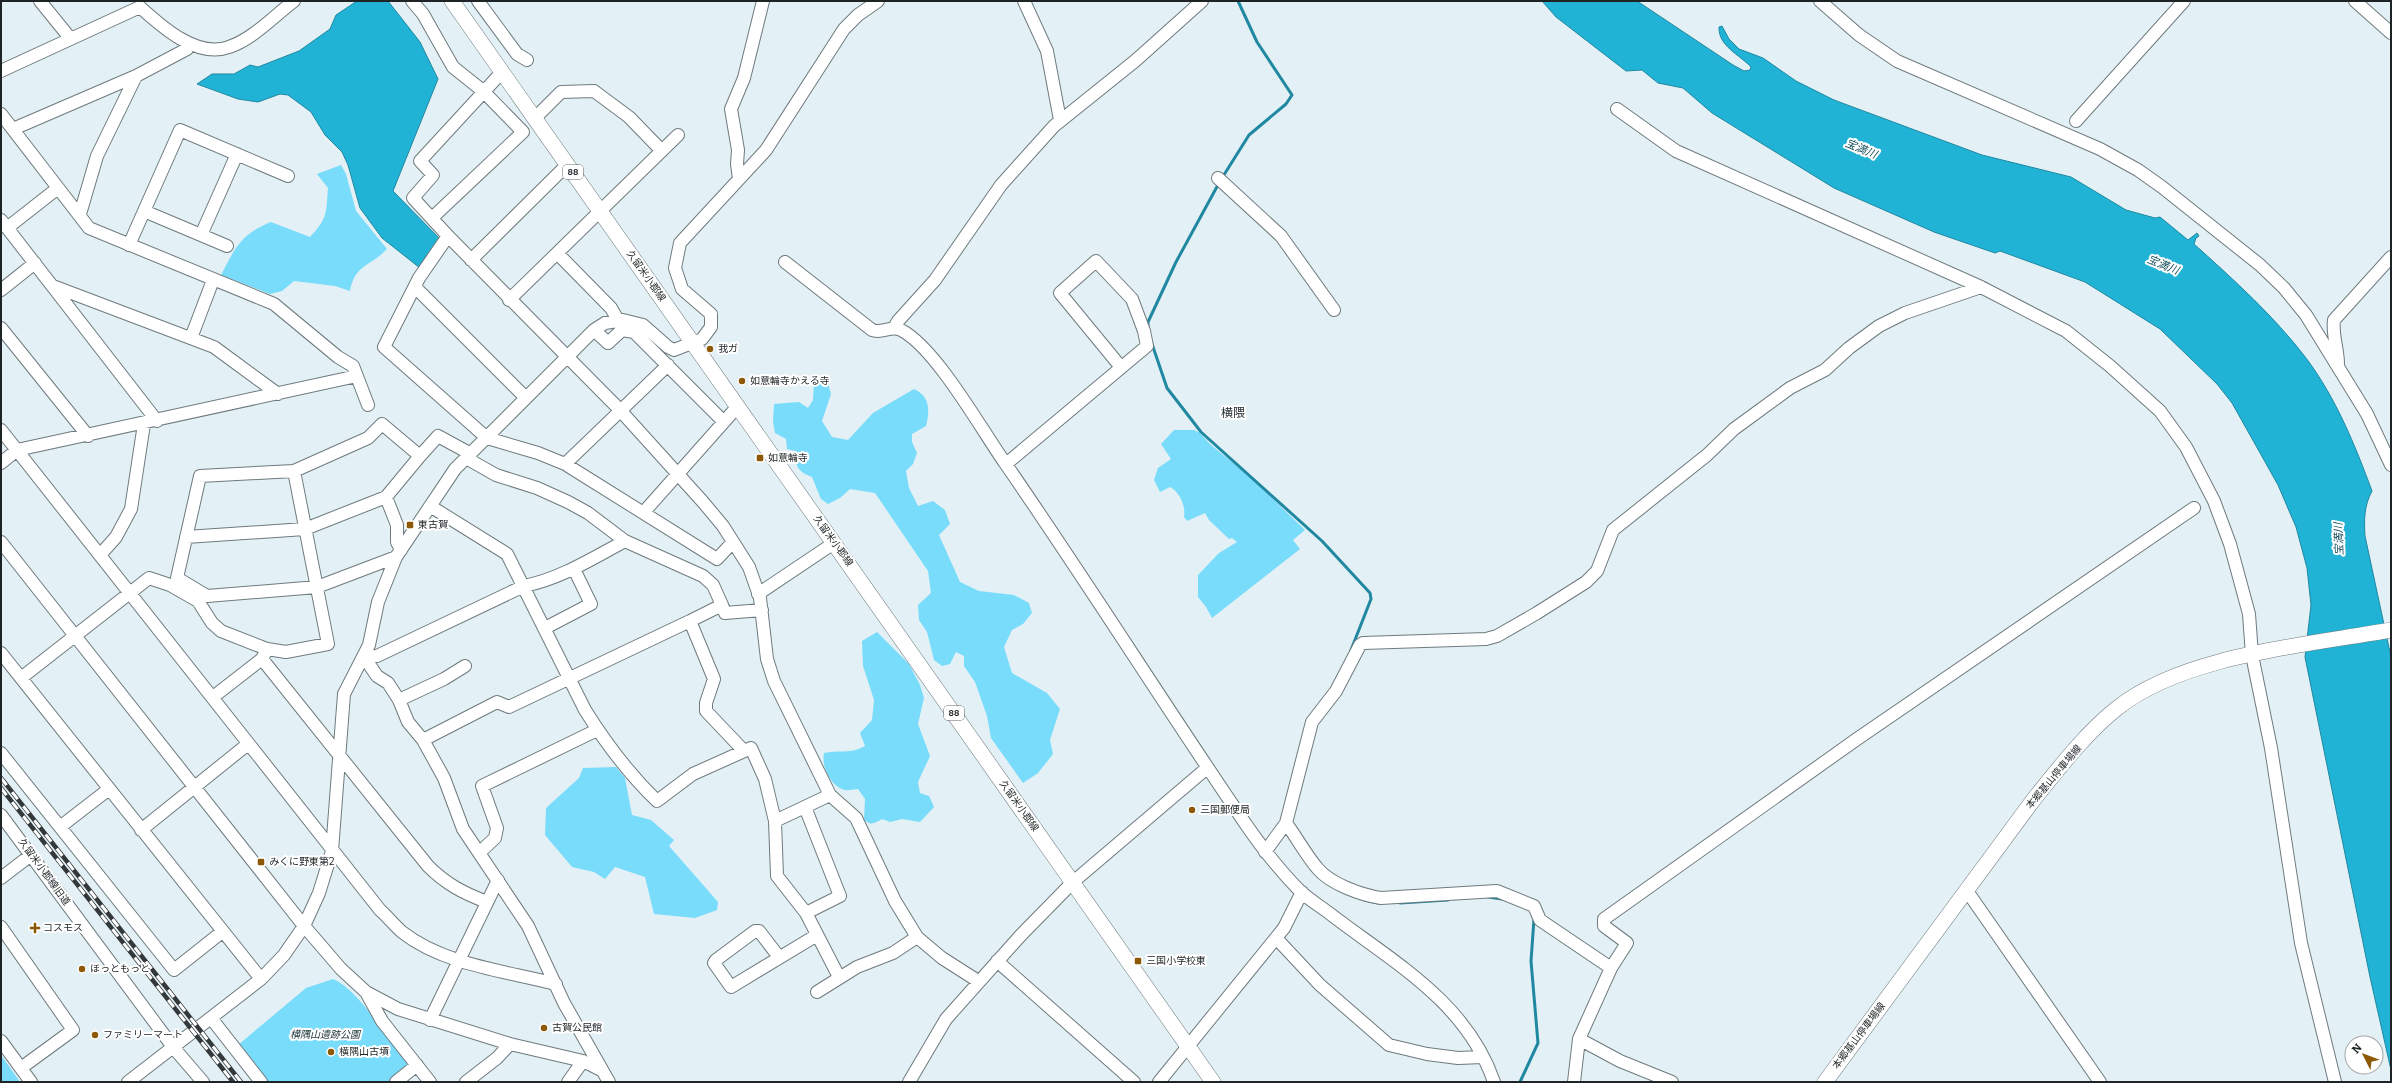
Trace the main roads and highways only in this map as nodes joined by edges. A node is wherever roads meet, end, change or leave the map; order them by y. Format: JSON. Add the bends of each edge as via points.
{"nodes":[{"id":1,"x":452,"y":1,"type":"edge"},
{"id":2,"x":2391,"y":630,"type":"edge"},
{"id":3,"x":1213,"y":1082,"type":"edge"},
{"id":4,"x":1825,"y":1082,"type":"edge"}],
"edges":[{"from":1,"to":3,"type":"main road","name":"久留米小郡線","number":"88"},
{"from":2,"to":4,"type":"main road","name":"本郷基山停車場線","via":[[2255,654],[2189,670],[2152,686],[2116,709],[2066,759]]}]}
